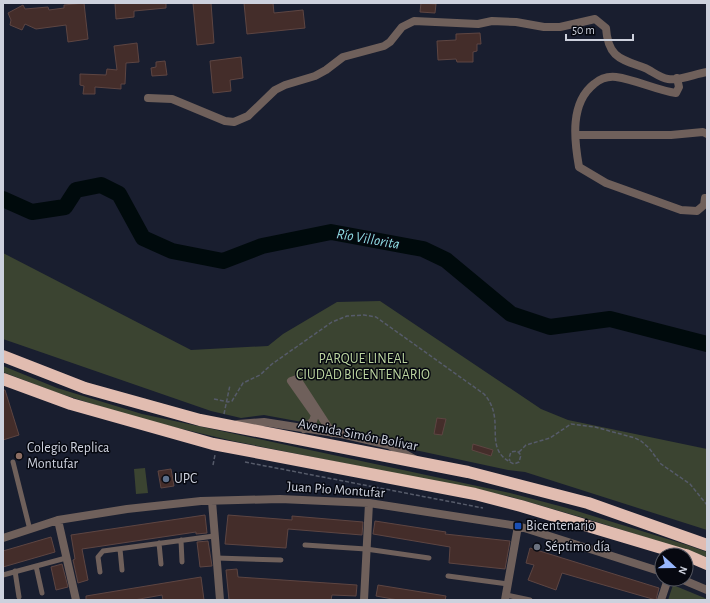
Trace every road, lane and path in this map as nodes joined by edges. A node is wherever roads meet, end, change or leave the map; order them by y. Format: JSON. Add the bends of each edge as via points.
{"nodes":[{"id":1,"x":707,"y":72,"type":"edge"},
{"id":2,"x":677,"y":78,"type":"junction"},
{"id":3,"x":148,"y":98,"type":"dead end"},
{"id":4,"x":707,"y":134,"type":"edge"},
{"id":5,"x":576,"y":135,"type":"junction"},
{"id":6,"x":705,"y":198,"type":"dead end"},
{"id":7,"x":3,"y":356,"type":"edge"},
{"id":8,"x":3,"y":379,"type":"edge"},
{"id":9,"x":214,"y":399,"type":"dead end"},
{"id":10,"x":226,"y":425,"type":"junction"},
{"id":11,"x":304,"y":429,"type":"junction"},
{"id":12,"x":332,"y":433,"type":"junction"},
{"id":13,"x":519,"y":452,"type":"junction"},
{"id":14,"x":510,"y":461,"type":"junction"},
{"id":15,"x":13,"y":462,"type":"dead end"},
{"id":16,"x":419,"y":462,"type":"junction"},
{"id":17,"x":212,"y":500,"type":"junction"},
{"id":18,"x":369,"y":503,"type":"junction"},
{"id":19,"x":707,"y":505,"type":"edge"},
{"id":20,"x":58,"y":520,"type":"junction"},
{"id":21,"x":518,"y":526,"type":"junction"},
{"id":22,"x":30,"y":530,"type":"junction"},
{"id":23,"x":214,"y":536,"type":"junction"},
{"id":24,"x":3,"y":538,"type":"edge"},
{"id":25,"x":181,"y":540,"type":"junction"},
{"id":26,"x":159,"y":543,"type":"junction"},
{"id":27,"x":305,"y":544,"type":"dead end"},
{"id":28,"x":707,"y":545,"type":"edge"},
{"id":29,"x":659,"y":547,"type":"edge"},
{"id":30,"x":120,"y":549,"type":"junction"},
{"id":31,"x":366,"y":549,"type":"junction"},
{"id":32,"x":66,"y":558,"type":"junction"},
{"id":33,"x":216,"y":558,"type":"junction"},
{"id":34,"x":429,"y":558,"type":"dead end"},
{"id":35,"x":694,"y":558,"type":"edge"},
{"id":36,"x":281,"y":560,"type":"dead end"},
{"id":37,"x":182,"y":562,"type":"dead end"},
{"id":38,"x":161,"y":564,"type":"dead end"},
{"id":39,"x":707,"y":564,"type":"edge"},
{"id":40,"x":36,"y":566,"type":"junction"},
{"id":41,"x":654,"y":569,"type":"edge"},
{"id":42,"x":122,"y":570,"type":"dead end"},
{"id":43,"x":15,"y":571,"type":"junction"},
{"id":44,"x":100,"y":572,"type":"dead end"},
{"id":45,"x":3,"y":575,"type":"edge"},
{"id":46,"x":448,"y":576,"type":"dead end"},
{"id":47,"x":508,"y":584,"type":"junction"},
{"id":48,"x":694,"y":584,"type":"edge"},
{"id":49,"x":665,"y":587,"type":"edge"},
{"id":50,"x":707,"y":590,"type":"edge"},
{"id":51,"x":42,"y":593,"type":"dead end"},
{"id":52,"x":19,"y":598,"type":"dead end"},
{"id":53,"x":506,"y":598,"type":"edge"},
{"id":54,"x":76,"y":600,"type":"edge"},
{"id":55,"x":220,"y":600,"type":"edge"},
{"id":56,"x":364,"y":600,"type":"edge"},
{"id":57,"x":530,"y":600,"type":"edge"},
{"id":58,"x":661,"y":600,"type":"edge"}],
"edges":[{"from":1,"to":2,"type":"street"},
{"from":2,"to":3,"type":"street","via":[[667,79],[630,64],[614,53],[608,45],[606,28],[595,19],[560,28],[516,22],[492,21],[478,24],[414,21],[402,27],[384,46],[343,58],[326,70],[275,90],[241,120],[225,121],[177,101]]},
{"from":2,"to":5,"type":"street","via":[[679,87],[676,93],[616,77],[601,78],[588,88],[581,99],[575,122]]},
{"from":4,"to":5,"type":"street","via":[[703,132],[671,135]]},
{"from":5,"to":6,"type":"street","via":[[579,167],[598,179],[681,210],[697,211],[704,205]]},
{"from":7,"to":10,"type":"highway","name":"Avenida Simón Bolívar","via":[[85,388]]},
{"from":8,"to":29,"type":"highway","via":[[71,404],[212,444],[475,494]]},
{"from":9,"to":14,"type":"path","via":[[232,401],[243,383],[260,375],[332,322],[347,316],[372,315],[484,394],[494,409],[496,447],[500,455]]},
{"from":10,"to":11,"type":"street","via":[[264,422]]},
{"from":10,"to":16,"type":"highway","name":"Avenida Simón Bolívar"},
{"from":11,"to":12,"type":"street"},
{"from":11,"to":12,"type":"street","via":[[313,421],[315,414],[291,382],[297,379]]},
{"from":12,"to":16,"type":"street","via":[[389,445]]},
{"from":13,"to":14,"type":"path","via":[[511,452]]},
{"from":13,"to":14,"type":"path","via":[[522,457],[519,462],[514,464]]},
{"from":13,"to":19,"type":"path","via":[[526,445],[550,438],[571,424],[595,427],[635,438],[645,444],[661,464],[690,484]]},
{"from":15,"to":22,"type":"lane"},
{"from":16,"to":28,"type":"highway","name":"Avenida Simón Bolívar","via":[[588,503]]},
{"from":17,"to":18,"type":"street","name":"Juan Pio Montufar","via":[[280,499]]},
{"from":17,"to":20,"type":"street","name":"Juan Pio Montufar","via":[[127,509]]},
{"from":17,"to":23,"type":"street"},
{"from":18,"to":21,"type":"street","name":"Juan Pio Montufar"},
{"from":18,"to":31,"type":"street"},
{"from":20,"to":22,"type":"street","name":"Juan Pio Montufar"},
{"from":20,"to":32,"type":"street"},
{"from":21,"to":41,"type":"street","name":"Juan Pio Montufar"},
{"from":21,"to":47,"type":"street"},
{"from":22,"to":24,"type":"street","name":"Juan Pio Montufar"},
{"from":23,"to":25,"type":"lane"},
{"from":23,"to":33,"type":"street"},
{"from":25,"to":26,"type":"lane"},
{"from":25,"to":37,"type":"lane"},
{"from":26,"to":30,"type":"lane"},
{"from":26,"to":38,"type":"lane"},
{"from":27,"to":31,"type":"lane"},
{"from":30,"to":42,"type":"lane"},
{"from":30,"to":44,"type":"lane","via":[[99,553]]},
{"from":31,"to":34,"type":"lane"},
{"from":31,"to":56,"type":"street"},
{"from":32,"to":40,"type":"lane"},
{"from":32,"to":54,"type":"street"},
{"from":33,"to":36,"type":"lane"},
{"from":33,"to":55,"type":"street"},
{"from":35,"to":39,"type":"highway"},
{"from":40,"to":43,"type":"lane"},
{"from":40,"to":51,"type":"lane"},
{"from":43,"to":45,"type":"lane"},
{"from":43,"to":52,"type":"lane"},
{"from":46,"to":47,"type":"lane"},
{"from":47,"to":53,"type":"street"},
{"from":48,"to":50,"type":"street"},
{"from":49,"to":58,"type":"street"},
{"from":53,"to":57,"type":"lane"}]}
